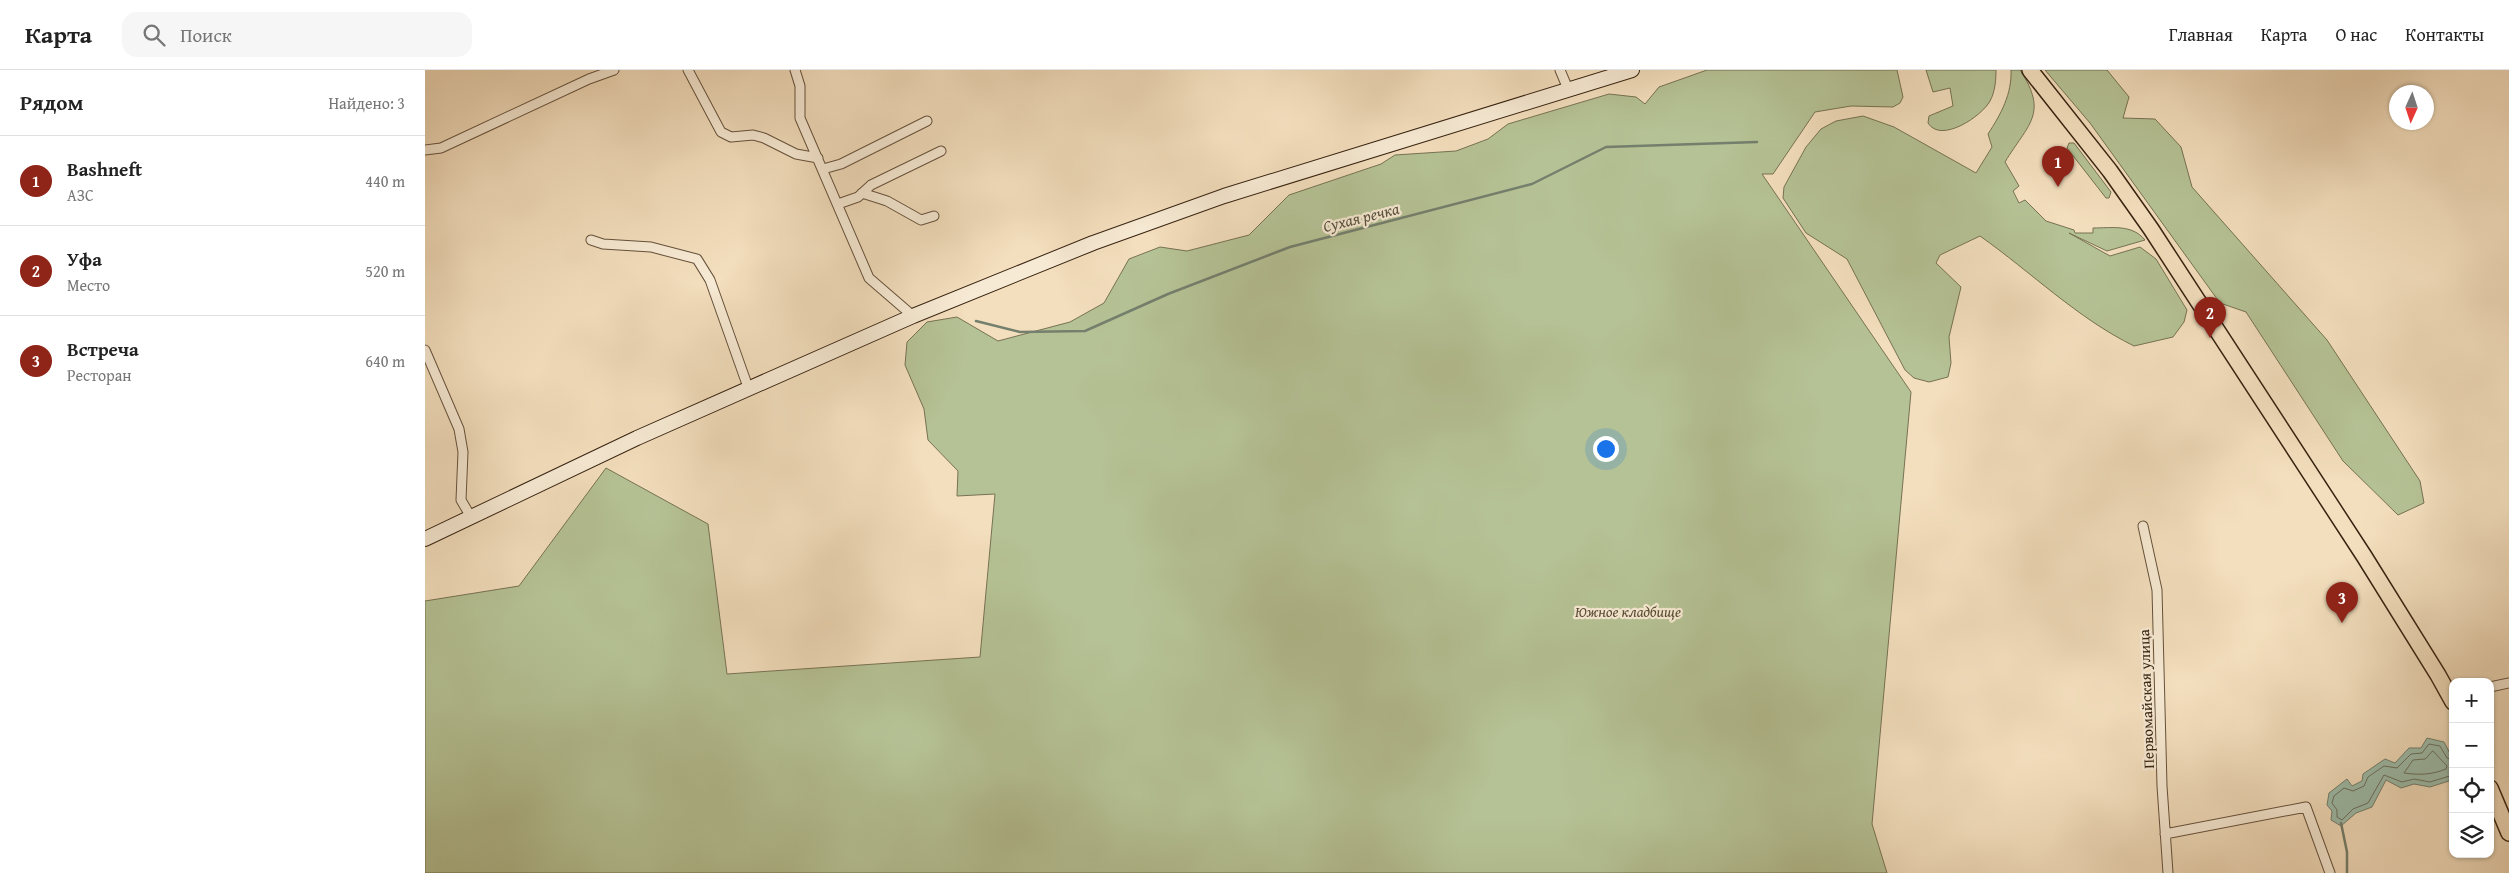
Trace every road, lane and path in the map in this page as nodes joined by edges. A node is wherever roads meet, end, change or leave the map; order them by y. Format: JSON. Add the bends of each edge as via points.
{"nodes":[{"id":1,"x":614,"y":70,"type":"edge"},
{"id":2,"x":688,"y":70,"type":"edge"},
{"id":3,"x":795,"y":70,"type":"edge"},
{"id":4,"x":1560,"y":70,"type":"edge"},
{"id":5,"x":1632,"y":70,"type":"edge"},
{"id":6,"x":2029,"y":70,"type":"edge"},
{"id":7,"x":1567,"y":89,"type":"junction"},
{"id":8,"x":927,"y":121,"type":"dead end"},
{"id":9,"x":425,"y":150,"type":"edge"},
{"id":10,"x":941,"y":150,"type":"dead end"},
{"id":11,"x":818,"y":158,"type":"junction"},
{"id":12,"x":823,"y":168,"type":"junction"},
{"id":13,"x":862,"y":193,"type":"junction"},
{"id":14,"x":838,"y":204,"type":"junction"},
{"id":15,"x":935,"y":216,"type":"dead end"},
{"id":16,"x":591,"y":240,"type":"dead end"},
{"id":17,"x":913,"y":316,"type":"junction"},
{"id":18,"x":425,"y":350,"type":"edge"},
{"id":19,"x":749,"y":390,"type":"junction"},
{"id":20,"x":471,"y":517,"type":"junction"},
{"id":21,"x":2143,"y":526,"type":"dead end"},
{"id":22,"x":425,"y":539,"type":"edge"},
{"id":23,"x":2509,"y":683,"type":"edge"},
{"id":24,"x":2494,"y":686,"type":"edge"},
{"id":25,"x":2449,"y":695,"type":"edge"},
{"id":26,"x":2494,"y":797,"type":"edge"},
{"id":27,"x":2509,"y":833,"type":"edge"},
{"id":28,"x":2165,"y":834,"type":"junction"},
{"id":29,"x":2168,"y":873,"type":"edge"},
{"id":30,"x":2331,"y":873,"type":"edge"}],
"edges":[{"from":1,"to":9,"type":"street","via":[[441,148]]},
{"from":2,"to":11,"type":"street","via":[[721,132],[731,137],[753,135],[796,154]]},
{"from":3,"to":11,"type":"street","via":[[800,86],[800,118]]},
{"from":4,"to":7,"type":"street"},
{"from":5,"to":7,"type":"main road"},
{"from":6,"to":25,"type":"main road","via":[[2130,198],[2408,626]]},
{"from":7,"to":17,"type":"main road","via":[[1224,196],[1093,243]]},
{"from":8,"to":12,"type":"street","via":[[841,164]]},
{"from":10,"to":13,"type":"street","via":[[871,185]]},
{"from":11,"to":12,"type":"street"},
{"from":12,"to":14,"type":"street"},
{"from":13,"to":14,"type":"street"},
{"from":13,"to":15,"type":"street","via":[[887,201],[921,220]]},
{"from":14,"to":17,"type":"street","via":[[869,278]]},
{"from":16,"to":19,"type":"street","via":[[603,244],[651,247],[697,260],[710,280]]},
{"from":17,"to":19,"type":"main road"},
{"from":18,"to":20,"type":"street","via":[[459,429],[463,452],[461,500]]},
{"from":19,"to":20,"type":"main road","via":[[637,438]]},
{"from":20,"to":22,"type":"main road"},
{"from":21,"to":28,"type":"street","name":"Первомайская улица","via":[[2157,590]]},
{"from":23,"to":24,"type":"street"},
{"from":26,"to":27,"type":"main road"},
{"from":28,"to":29,"type":"street","name":"Первомайская улица"},
{"from":28,"to":30,"type":"street","via":[[2306,807]]}]}
